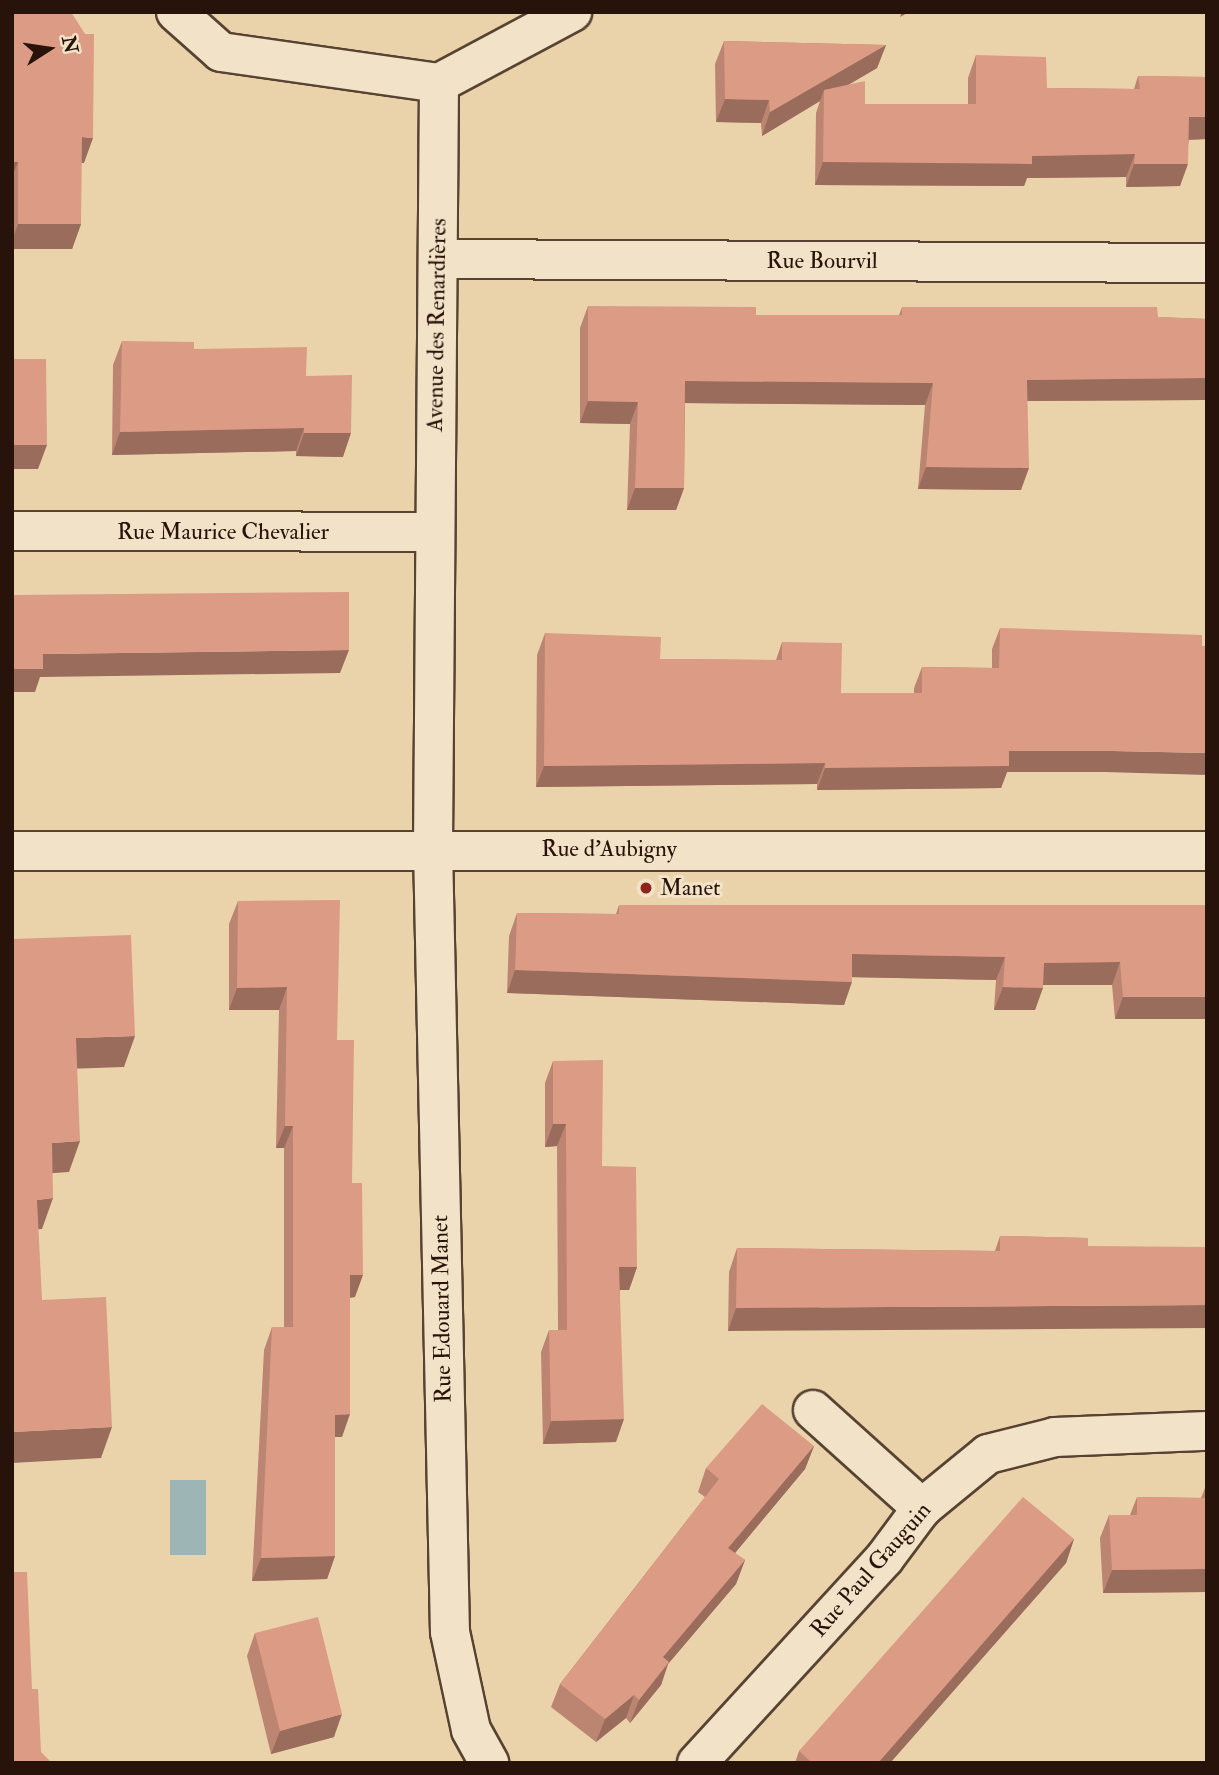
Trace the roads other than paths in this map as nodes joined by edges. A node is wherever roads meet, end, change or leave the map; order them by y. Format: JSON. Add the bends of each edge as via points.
{"nodes":[{"id":1,"x":176,"y":12,"type":"edge"},
{"id":2,"x":572,"y":12,"type":"edge"},
{"id":3,"x":439,"y":83,"type":"junction"},
{"id":4,"x":438,"y":259,"type":"junction"},
{"id":5,"x":1207,"y":263,"type":"edge"},
{"id":6,"x":12,"y":531,"type":"edge"},
{"id":7,"x":434,"y":532,"type":"junction"},
{"id":8,"x":433,"y":848,"type":"junction"},
{"id":9,"x":12,"y":851,"type":"edge"},
{"id":10,"x":1207,"y":851,"type":"edge"},
{"id":11,"x":813,"y":1410,"type":"dead end"},
{"id":12,"x":1207,"y":1431,"type":"edge"},
{"id":13,"x":922,"y":1508,"type":"junction"},
{"id":14,"x":489,"y":1763,"type":"edge"},
{"id":15,"x":696,"y":1763,"type":"edge"}],
"edges":[{"from":1,"to":3,"type":"street","via":[[221,52]]},
{"from":2,"to":3,"type":"street"},
{"from":3,"to":4,"type":"street","name":"Avenue des Renardières"},
{"from":4,"to":5,"type":"street","name":"Rue Bourvil"},
{"from":4,"to":7,"type":"street","name":"Avenue des Renardières"},
{"from":6,"to":7,"type":"street","name":"Rue Maurice Chevalier"},
{"from":7,"to":8,"type":"street","name":"Avenue des Renardières"},
{"from":8,"to":9,"type":"street","name":"Rue d'Aubigny"},
{"from":8,"to":10,"type":"street","name":"Rue d'Aubigny"},
{"from":8,"to":14,"type":"street","name":"Rue Edouard Manet","via":[[450,1632],[471,1730]]},
{"from":11,"to":13,"type":"street"},
{"from":12,"to":13,"type":"street","name":"Rue Paul Gauguin","via":[[1055,1437],[988,1454]]},
{"from":13,"to":15,"type":"street","name":"Rue Paul Gauguin","via":[[884,1559]]}]}
